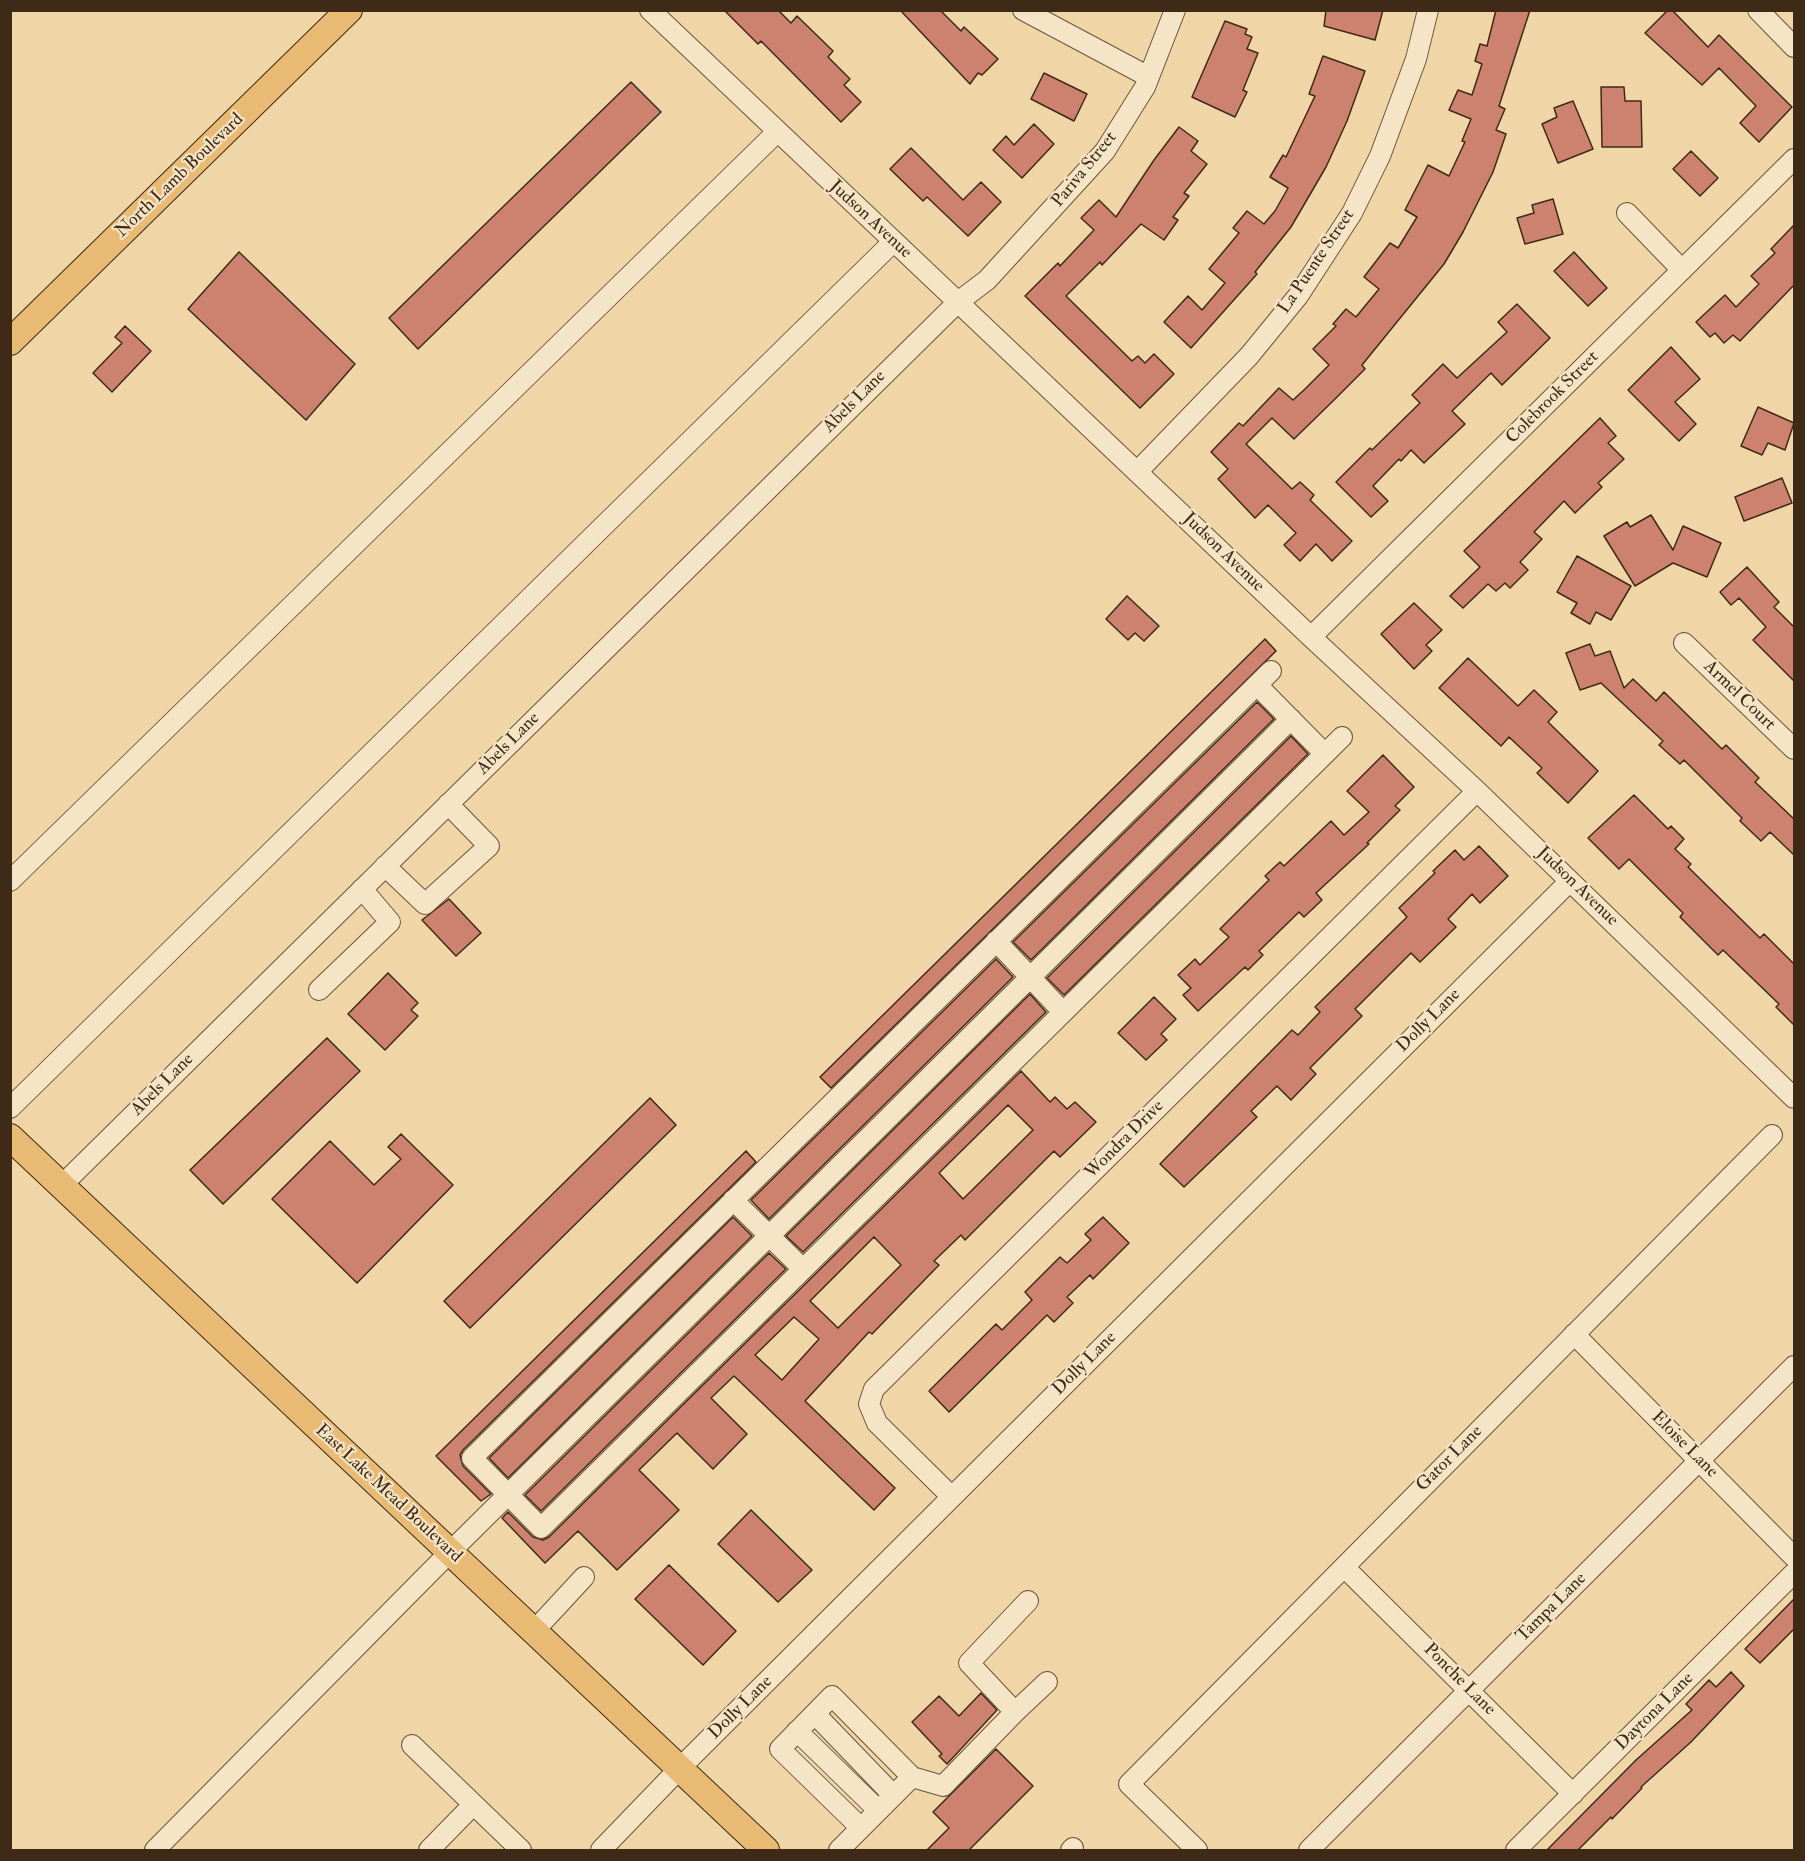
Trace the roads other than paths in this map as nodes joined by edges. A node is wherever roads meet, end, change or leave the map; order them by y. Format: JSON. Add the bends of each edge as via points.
{"nodes":[{"id":1,"x":349,"y":10,"type":"edge"},
{"id":2,"x":650,"y":10,"type":"edge"},
{"id":3,"x":1023,"y":10,"type":"edge"},
{"id":4,"x":1175,"y":10,"type":"edge"},
{"id":5,"x":1428,"y":10,"type":"edge"},
{"id":6,"x":1758,"y":10,"type":"edge"},
{"id":7,"x":1794,"y":47,"type":"edge"},
{"id":8,"x":1149,"y":77,"type":"junction"},
{"id":9,"x":777,"y":132,"type":"junction"},
{"id":10,"x":1794,"y":159,"type":"edge"},
{"id":11,"x":1627,"y":213,"type":"dead end"},
{"id":12,"x":893,"y":242,"type":"junction"},
{"id":13,"x":1682,"y":270,"type":"junction"},
{"id":14,"x":957,"y":302,"type":"junction"},
{"id":15,"x":10,"y":342,"type":"edge"},
{"id":16,"x":1137,"y":472,"type":"junction"},
{"id":17,"x":1311,"y":638,"type":"junction"},
{"id":18,"x":1684,"y":643,"type":"dead end"},
{"id":19,"x":1291,"y":719,"type":"junction"},
{"id":20,"x":1341,"y":737,"type":"dead end"},
{"id":21,"x":1794,"y":749,"type":"edge"},
{"id":22,"x":1325,"y":754,"type":"junction"},
{"id":23,"x":1477,"y":791,"type":"junction"},
{"id":24,"x":448,"y":804,"type":"junction"},
{"id":25,"x":386,"y":866,"type":"junction"},
{"id":26,"x":10,"y":881,"type":"edge"},
{"id":27,"x":1570,"y":881,"type":"junction"},
{"id":28,"x":362,"y":889,"type":"junction"},
{"id":29,"x":996,"y":941,"type":"junction"},
{"id":30,"x":1030,"y":977,"type":"junction"},
{"id":31,"x":319,"y":990,"type":"dead end"},
{"id":32,"x":1063,"y":1012,"type":"junction"},
{"id":33,"x":1794,"y":1098,"type":"edge"},
{"id":34,"x":10,"y":1108,"type":"edge"},
{"id":35,"x":1772,"y":1135,"type":"dead end"},
{"id":36,"x":10,"y":1137,"type":"edge"},
{"id":37,"x":61,"y":1186,"type":"junction"},
{"id":38,"x":733,"y":1200,"type":"junction"},
{"id":39,"x":769,"y":1235,"type":"junction"},
{"id":40,"x":803,"y":1269,"type":"junction"},
{"id":41,"x":1574,"y":1334,"type":"junction"},
{"id":42,"x":1794,"y":1366,"type":"edge"},
{"id":43,"x":1699,"y":1461,"type":"junction"},
{"id":44,"x":507,"y":1494,"type":"junction"},
{"id":45,"x":952,"y":1497,"type":"junction"},
{"id":46,"x":450,"y":1551,"type":"junction"},
{"id":47,"x":1794,"y":1557,"type":"edge"},
{"id":48,"x":1344,"y":1567,"type":"junction"},
{"id":49,"x":1794,"y":1574,"type":"edge"},
{"id":50,"x":584,"y":1577,"type":"dead end"},
{"id":51,"x":1029,"y":1601,"type":"dead end"},
{"id":52,"x":534,"y":1631,"type":"junction"},
{"id":53,"x":1047,"y":1682,"type":"dead end"},
{"id":54,"x":1469,"y":1691,"type":"junction"},
{"id":55,"x":1015,"y":1712,"type":"junction"},
{"id":56,"x":814,"y":1714,"type":"junction"},
{"id":57,"x":797,"y":1731,"type":"junction"},
{"id":58,"x":412,"y":1745,"type":"dead end"},
{"id":59,"x":680,"y":1768,"type":"junction"},
{"id":60,"x":912,"y":1777,"type":"junction"},
{"id":61,"x":1573,"y":1794,"type":"junction"},
{"id":62,"x":893,"y":1795,"type":"junction"},
{"id":63,"x":472,"y":1806,"type":"junction"},
{"id":64,"x":878,"y":1810,"type":"junction"},
{"id":65,"x":861,"y":1828,"type":"junction"},
{"id":66,"x":155,"y":1851,"type":"edge"},
{"id":67,"x":429,"y":1851,"type":"edge"},
{"id":68,"x":521,"y":1851,"type":"edge"},
{"id":69,"x":601,"y":1851,"type":"edge"},
{"id":70,"x":766,"y":1851,"type":"edge"},
{"id":71,"x":839,"y":1851,"type":"edge"},
{"id":72,"x":1197,"y":1851,"type":"edge"},
{"id":73,"x":1309,"y":1851,"type":"edge"},
{"id":74,"x":1516,"y":1851,"type":"edge"}],
"edges":[{"from":1,"to":15,"type":"main road","name":"North Lamb Boulevard"},
{"from":2,"to":9,"type":"street","name":"Judson Avenue"},
{"from":3,"to":8,"type":"street"},
{"from":4,"to":8,"type":"street","name":"Pariva Street"},
{"from":5,"to":16,"type":"street","name":"La Puente Street","via":[[1416,59],[1380,156],[1352,213],[1298,296],[1249,356]]},
{"from":6,"to":7,"type":"street"},
{"from":8,"to":14,"type":"street","name":"Pariva Street","via":[[1105,151],[987,280]]},
{"from":9,"to":12,"type":"street","name":"Judson Avenue"},
{"from":9,"to":26,"type":"street"},
{"from":10,"to":13,"type":"street","name":"Colebrook Street"},
{"from":11,"to":13,"type":"street"},
{"from":12,"to":14,"type":"street","name":"Judson Avenue"},
{"from":12,"to":34,"type":"street"},
{"from":13,"to":17,"type":"street","name":"Colebrook Street"},
{"from":14,"to":16,"type":"street","name":"Judson Avenue"},
{"from":14,"to":24,"type":"street","name":"Abels Lane"},
{"from":16,"to":17,"type":"street","name":"Judson Avenue"},
{"from":17,"to":23,"type":"street","name":"Judson Avenue"},
{"from":18,"to":21,"type":"street","name":"Armel Court"},
{"from":19,"to":22,"type":"street"},
{"from":19,"to":29,"type":"street","via":[[1264,678]]},
{"from":19,"to":30,"type":"street"},
{"from":20,"to":22,"type":"street"},
{"from":22,"to":32,"type":"street"},
{"from":23,"to":27,"type":"street","name":"Judson Avenue"},
{"from":23,"to":45,"type":"street","name":"Wondra Drive","via":[[874,1389],[869,1404],[877,1423]]},
{"from":24,"to":25,"type":"street","name":"Abels Lane"},
{"from":24,"to":25,"type":"street","via":[[489,846],[425,904]]},
{"from":25,"to":28,"type":"street","name":"Abels Lane"},
{"from":27,"to":33,"type":"street","name":"Judson Avenue"},
{"from":27,"to":45,"type":"street","name":"Dolly Lane"},
{"from":28,"to":31,"type":"street","via":[[390,922]]},
{"from":28,"to":37,"type":"street","name":"Abels Lane"},
{"from":29,"to":30,"type":"street"},
{"from":29,"to":38,"type":"street"},
{"from":30,"to":32,"type":"street"},
{"from":30,"to":39,"type":"street"},
{"from":32,"to":40,"type":"street"},
{"from":35,"to":41,"type":"street","name":"Gator Lane"},
{"from":36,"to":37,"type":"main road","name":"East Lake Mead Boulevard"},
{"from":37,"to":46,"type":"main road","name":"East Lake Mead Boulevard"},
{"from":38,"to":39,"type":"street"},
{"from":38,"to":44,"type":"street","via":[[471,1458]]},
{"from":39,"to":40,"type":"street"},
{"from":39,"to":44,"type":"street"},
{"from":40,"to":44,"type":"street","via":[[541,1528]]},
{"from":41,"to":43,"type":"street","name":"Eloise Lane"},
{"from":41,"to":48,"type":"street","name":"Gator Lane"},
{"from":42,"to":43,"type":"street","name":"Tampa Lane"},
{"from":43,"to":47,"type":"street","name":"Eloise Lane"},
{"from":43,"to":54,"type":"street","name":"Tampa Lane"},
{"from":44,"to":46,"type":"street"},
{"from":45,"to":59,"type":"street","name":"Dolly Lane"},
{"from":46,"to":52,"type":"main road","name":"East Lake Mead Boulevard"},
{"from":46,"to":66,"type":"street"},
{"from":48,"to":54,"type":"street","name":"Ponche Lane"},
{"from":48,"to":72,"type":"street","name":"Gator Lane","via":[[1129,1784]]},
{"from":49,"to":61,"type":"street","name":"Daytona Lane"},
{"from":50,"to":52,"type":"street"},
{"from":51,"to":55,"type":"street","via":[[969,1663]]},
{"from":52,"to":59,"type":"main road","name":"East Lake Mead Boulevard"},
{"from":53,"to":55,"type":"street"},
{"from":54,"to":61,"type":"street","name":"Ponche Lane"},
{"from":54,"to":73,"type":"street","name":"Tampa Lane"},
{"from":55,"to":60,"type":"street","via":[[943,1786]]},
{"from":56,"to":57,"type":"street"},
{"from":56,"to":60,"type":"street","via":[[832,1696]]},
{"from":56,"to":62,"type":"street"},
{"from":57,"to":64,"type":"street"},
{"from":57,"to":65,"type":"street","via":[[780,1749]]},
{"from":58,"to":63,"type":"street"},
{"from":59,"to":69,"type":"street","name":"Dolly Lane"},
{"from":59,"to":70,"type":"main road","name":"East Lake Mead Boulevard"},
{"from":60,"to":62,"type":"street"},
{"from":61,"to":74,"type":"street","name":"Daytona Lane"},
{"from":62,"to":64,"type":"street"},
{"from":63,"to":67,"type":"street"},
{"from":63,"to":68,"type":"street"},
{"from":64,"to":65,"type":"street"},
{"from":65,"to":71,"type":"street"}]}
